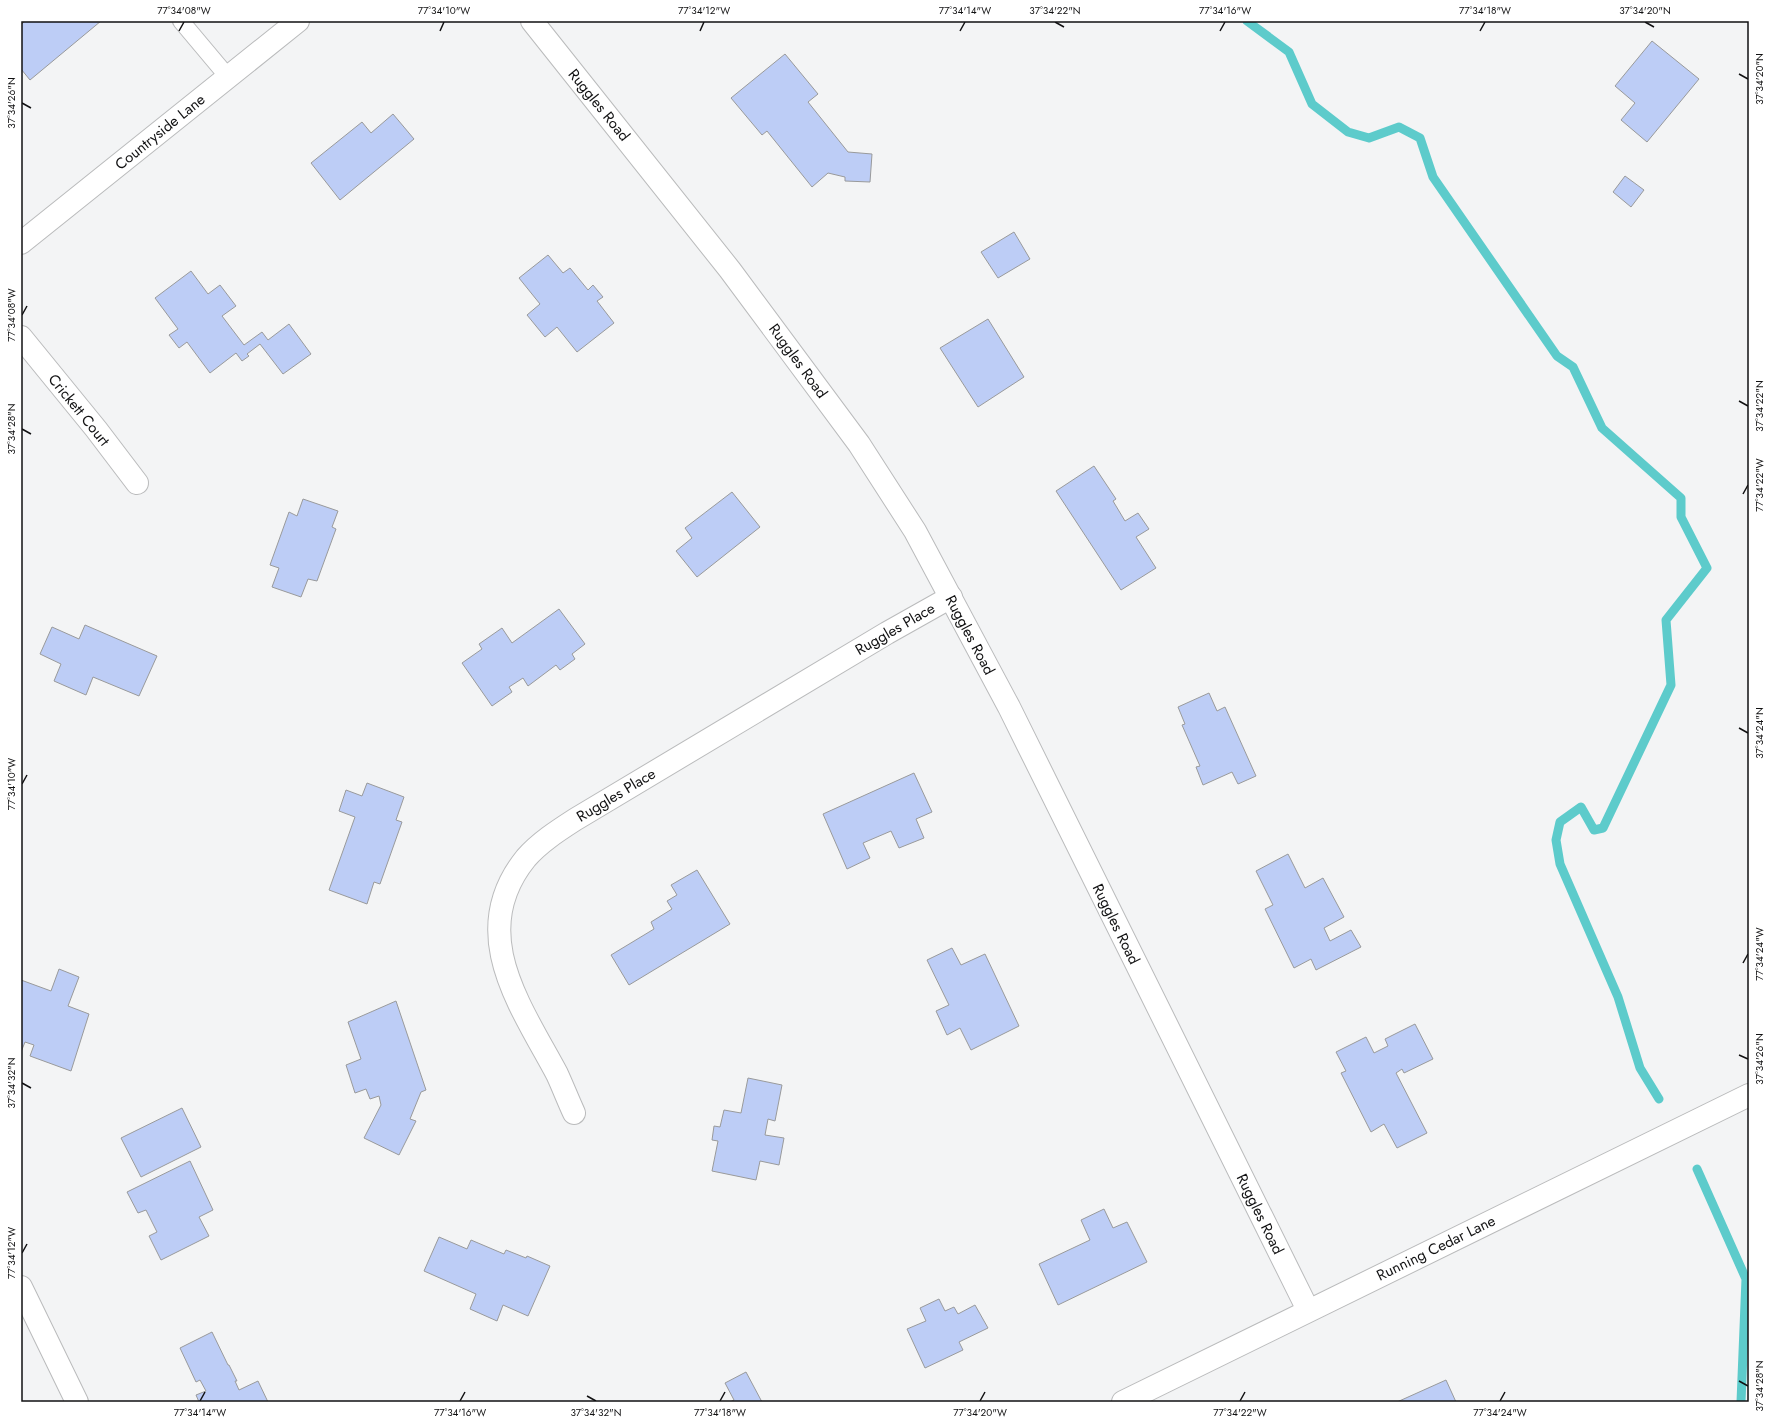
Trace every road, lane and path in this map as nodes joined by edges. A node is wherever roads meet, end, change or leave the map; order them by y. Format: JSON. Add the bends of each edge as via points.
{"nodes":[{"id":1,"x":181,"y":21,"type":"edge"},
{"id":2,"x":298,"y":21,"type":"edge"},
{"id":3,"x":532,"y":21,"type":"edge"},
{"id":4,"x":228,"y":77,"type":"junction"},
{"id":5,"x":21,"y":243,"type":"edge"},
{"id":6,"x":21,"y":338,"type":"edge"},
{"id":7,"x":136,"y":483,"type":"dead end"},
{"id":8,"x":950,"y":597,"type":"junction"},
{"id":9,"x":1749,"y":1095,"type":"edge"},
{"id":10,"x":574,"y":1113,"type":"dead end"},
{"id":11,"x":21,"y":1287,"type":"edge"},
{"id":12,"x":1308,"y":1310,"type":"junction"},
{"id":13,"x":77,"y":1402,"type":"edge"},
{"id":14,"x":1123,"y":1402,"type":"edge"}],
"edges":[{"from":1,"to":4,"type":"lane"},
{"from":2,"to":4,"type":"street","name":"Countryside Lane"},
{"from":3,"to":8,"type":"street","name":"Ruggles Road","via":[[730,270],[859,444],[915,531]]},
{"from":4,"to":5,"type":"street","name":"Countryside Lane"},
{"from":6,"to":7,"type":"street","name":"Crickett Court","via":[[96,429]]},
{"from":8,"to":10,"type":"street","name":"Ruggles Place","via":[[576,819],[550,836],[527,857],[512,878],[504,898],[499,918],[499,942],[503,963],[522,1012],[558,1076]]},
{"from":8,"to":12,"type":"street","name":"Ruggles Road","via":[[1008,707]]},
{"from":9,"to":12,"type":"street","name":"Running Cedar Lane"},
{"from":11,"to":13,"type":"street"},
{"from":12,"to":14,"type":"street","name":"Running Cedar Lane"}]}
